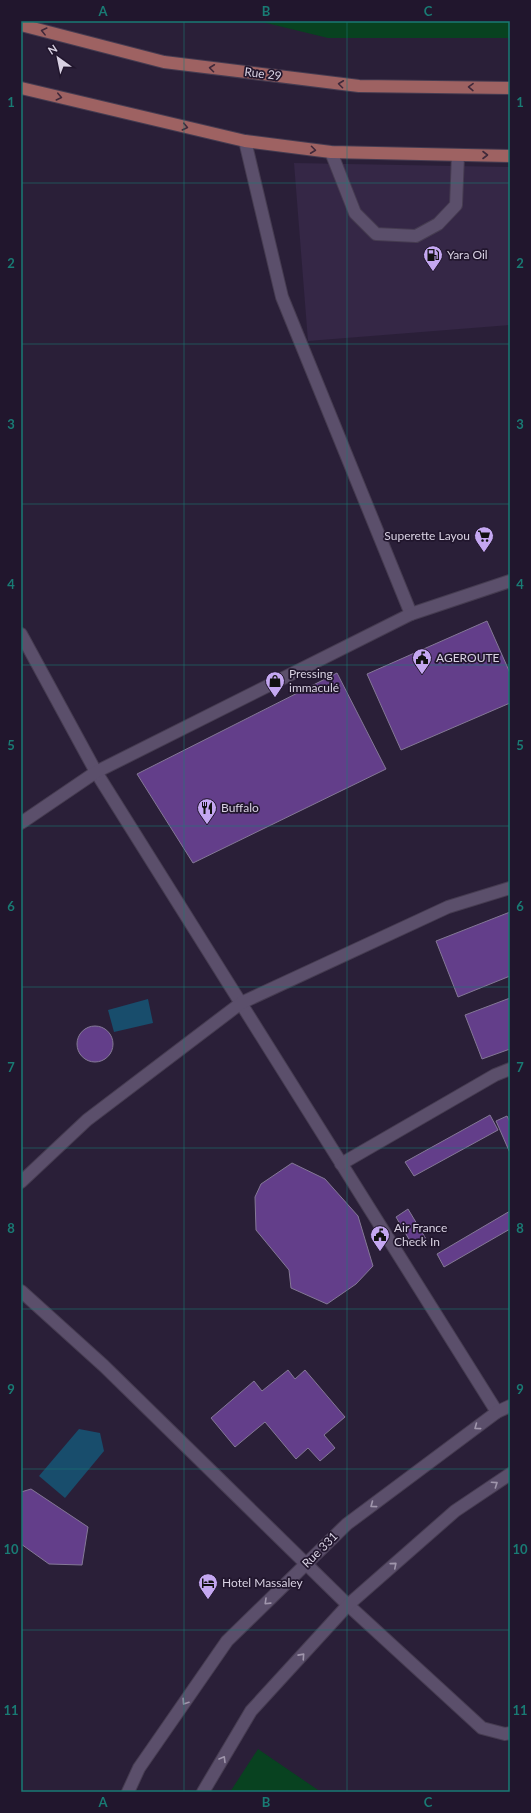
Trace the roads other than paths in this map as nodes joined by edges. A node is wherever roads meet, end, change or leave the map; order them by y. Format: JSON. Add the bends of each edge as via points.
{"nodes":[{"id":1,"x":21,"y":25,"type":"edge"},
{"id":2,"x":21,"y":88,"type":"edge"},
{"id":3,"x":510,"y":88,"type":"edge"},
{"id":4,"x":245,"y":141,"type":"junction"},
{"id":5,"x":331,"y":152,"type":"junction"},
{"id":6,"x":458,"y":155,"type":"junction"},
{"id":7,"x":510,"y":156,"type":"edge"},
{"id":8,"x":510,"y":581,"type":"edge"},
{"id":9,"x":411,"y":614,"type":"junction"},
{"id":10,"x":21,"y":634,"type":"edge"},
{"id":11,"x":96,"y":772,"type":"junction"},
{"id":12,"x":21,"y":823,"type":"edge"},
{"id":13,"x":510,"y":888,"type":"edge"},
{"id":14,"x":241,"y":1003,"type":"junction"},
{"id":15,"x":510,"y":1069,"type":"edge"},
{"id":16,"x":341,"y":1164,"type":"junction"},
{"id":17,"x":21,"y":1182,"type":"edge"},
{"id":18,"x":21,"y":1291,"type":"edge"},
{"id":19,"x":510,"y":1406,"type":"edge"},
{"id":20,"x":497,"y":1412,"type":"junction"},
{"id":21,"x":510,"y":1474,"type":"edge"},
{"id":22,"x":306,"y":1565,"type":"junction"},
{"id":23,"x":348,"y":1605,"type":"junction"},
{"id":24,"x":510,"y":1733,"type":"edge"},
{"id":25,"x":128,"y":1792,"type":"edge"},
{"id":26,"x":203,"y":1792,"type":"edge"}],
"edges":[{"from":3,"to":1,"type":"main road","name":"Rue 29","one_way":true,"via":[[359,86],[164,62]]},
{"from":2,"to":4,"type":"main road","one_way":true},
{"from":4,"to":5,"type":"main road","one_way":true},
{"from":4,"to":9,"type":"street","via":[[282,297]]},
{"from":5,"to":6,"type":"main road"},
{"from":5,"to":6,"type":"street","via":[[355,213],[376,234],[416,236],[438,224],[456,205]]},
{"from":6,"to":7,"type":"main road","one_way":true},
{"from":8,"to":9,"type":"street"},
{"from":9,"to":11,"type":"street"},
{"from":10,"to":11,"type":"street"},
{"from":11,"to":12,"type":"street"},
{"from":11,"to":14,"type":"street"},
{"from":13,"to":14,"type":"street","via":[[448,907]]},
{"from":14,"to":16,"type":"street"},
{"from":14,"to":17,"type":"street","via":[[87,1120]]},
{"from":15,"to":16,"type":"street","via":[[495,1075]]},
{"from":16,"to":20,"type":"street"},
{"from":18,"to":22,"type":"street","via":[[104,1366]]},
{"from":19,"to":20,"type":"street","name":"Rue 331"},
{"from":20,"to":22,"type":"street","name":"Rue 331","one_way":true,"via":[[347,1524]]},
{"from":23,"to":21,"type":"street","one_way":true,"via":[[455,1511]]},
{"from":22,"to":23,"type":"street"},
{"from":22,"to":25,"type":"street","name":"Rue 331","one_way":true,"via":[[227,1641],[139,1768]]},
{"from":23,"to":24,"type":"street","via":[[482,1728]]},
{"from":26,"to":23,"type":"street","one_way":true,"via":[[252,1711]]}]}
